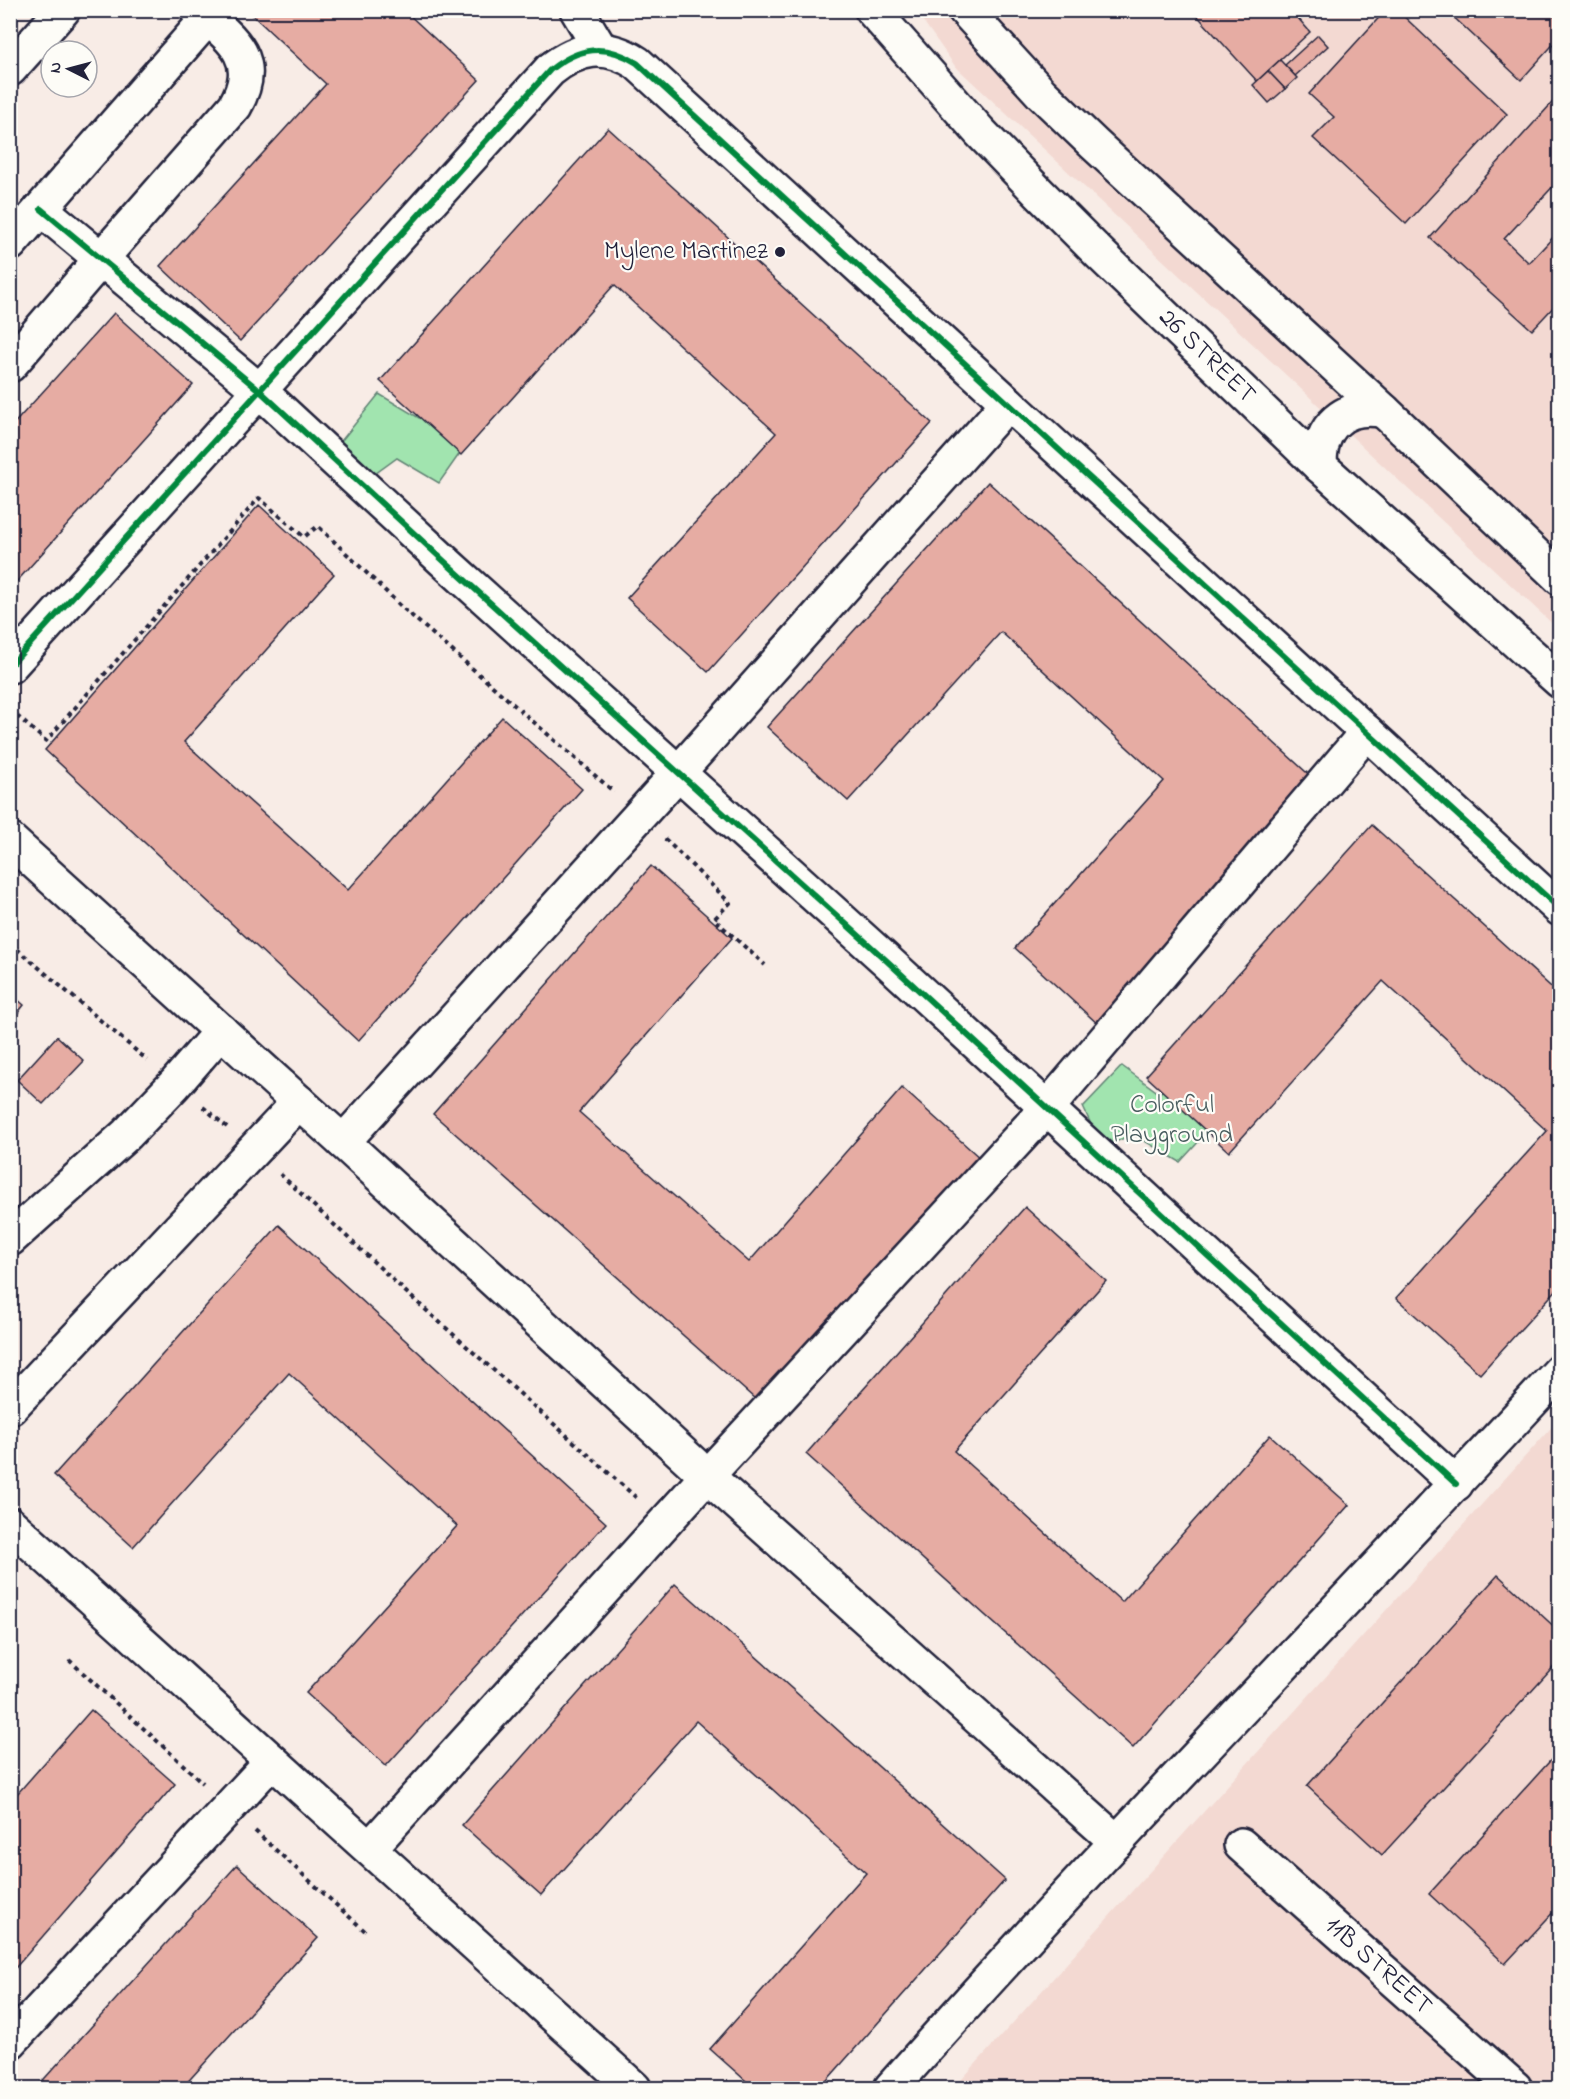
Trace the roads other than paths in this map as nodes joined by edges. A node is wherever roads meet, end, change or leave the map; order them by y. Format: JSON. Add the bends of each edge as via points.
{"nodes":[{"id":1,"x":63,"y":10,"type":"edge"},
{"id":2,"x":577,"y":10,"type":"edge"},
{"id":3,"x":872,"y":10,"type":"edge"},
{"id":4,"x":965,"y":10,"type":"edge"},
{"id":5,"x":202,"y":15,"type":"edge"},
{"id":6,"x":601,"y":50,"type":"junction"},
{"id":7,"x":10,"y":69,"type":"edge"},
{"id":8,"x":41,"y":209,"type":"junction"},
{"id":9,"x":10,"y":244,"type":"edge"},
{"id":10,"x":101,"y":259,"type":"junction"},
{"id":11,"x":10,"y":365,"type":"edge"},
{"id":12,"x":260,"y":391,"type":"junction"},
{"id":13,"x":1008,"y":403,"type":"junction"},
{"id":14,"x":1384,"y":411,"type":"junction"},
{"id":15,"x":1320,"y":466,"type":"junction"},
{"id":16,"x":1560,"y":578,"type":"edge"},
{"id":17,"x":10,"y":666,"type":"edge"},
{"id":18,"x":1560,"y":681,"type":"edge"},
{"id":19,"x":1367,"y":732,"type":"junction"},
{"id":20,"x":678,"y":773,"type":"junction"},
{"id":21,"x":10,"y":840,"type":"edge"},
{"id":22,"x":1560,"y":909,"type":"edge"},
{"id":23,"x":220,"y":1031,"type":"junction"},
{"id":24,"x":300,"y":1102,"type":"junction"},
{"id":25,"x":1047,"y":1108,"type":"junction"},
{"id":26,"x":343,"y":1142,"type":"junction"},
{"id":27,"x":10,"y":1239,"type":"edge"},
{"id":28,"x":1560,"y":1371,"type":"edge"},
{"id":29,"x":10,"y":1408,"type":"edge"},
{"id":30,"x":707,"y":1476,"type":"junction"},
{"id":31,"x":1456,"y":1484,"type":"junction"},
{"id":32,"x":10,"y":1524,"type":"edge"},
{"id":33,"x":272,"y":1761,"type":"junction"},
{"id":34,"x":1117,"y":1842,"type":"junction"},
{"id":35,"x":1242,"y":1845,"type":"dead end"},
{"id":36,"x":370,"y":1848,"type":"junction"},
{"id":37,"x":10,"y":2042,"type":"edge"},
{"id":38,"x":634,"y":2088,"type":"edge"},
{"id":39,"x":891,"y":2088,"type":"edge"},
{"id":40,"x":1515,"y":2088,"type":"edge"}],
"edges":[{"from":1,"to":7,"type":"street"},
{"from":2,"to":6,"type":"street"},
{"from":3,"to":15,"type":"street","name":"26 STREET","via":[[1039,194]]},
{"from":4,"to":14,"type":"street","via":[[1094,144]]},
{"from":5,"to":8,"type":"street"},
{"from":5,"to":10,"type":"street","via":[[236,43],[246,75],[243,91],[235,106]]},
{"from":6,"to":12,"type":"street","via":[[582,51],[550,70]]},
{"from":6,"to":13,"type":"street","via":[[637,63]]},
{"from":8,"to":9,"type":"street"},
{"from":8,"to":10,"type":"street"},
{"from":10,"to":11,"type":"street"},
{"from":10,"to":12,"type":"street"},
{"from":12,"to":17,"type":"street"},
{"from":12,"to":20,"type":"street"},
{"from":13,"to":19,"type":"street"},
{"from":13,"to":20,"type":"street"},
{"from":14,"to":15,"type":"street","via":[[1356,410],[1331,425],[1319,452]]},
{"from":14,"to":16,"type":"street"},
{"from":15,"to":18,"type":"street","name":"26 STREET"},
{"from":19,"to":22,"type":"street"},
{"from":19,"to":25,"type":"street"},
{"from":20,"to":25,"type":"street"},
{"from":20,"to":26,"type":"street"},
{"from":21,"to":23,"type":"street"},
{"from":23,"to":24,"type":"street"},
{"from":23,"to":27,"type":"street","via":[[127,1134]]},
{"from":24,"to":26,"type":"street"},
{"from":24,"to":29,"type":"street"},
{"from":25,"to":30,"type":"street"},
{"from":25,"to":31,"type":"street"},
{"from":26,"to":30,"type":"street"},
{"from":28,"to":31,"type":"street"},
{"from":30,"to":34,"type":"street"},
{"from":30,"to":36,"type":"street"},
{"from":31,"to":34,"type":"street"},
{"from":32,"to":33,"type":"street"},
{"from":33,"to":36,"type":"street"},
{"from":33,"to":37,"type":"street"},
{"from":34,"to":39,"type":"street"},
{"from":35,"to":40,"type":"street","name":"11B STREET"},
{"from":36,"to":38,"type":"street"}]}
